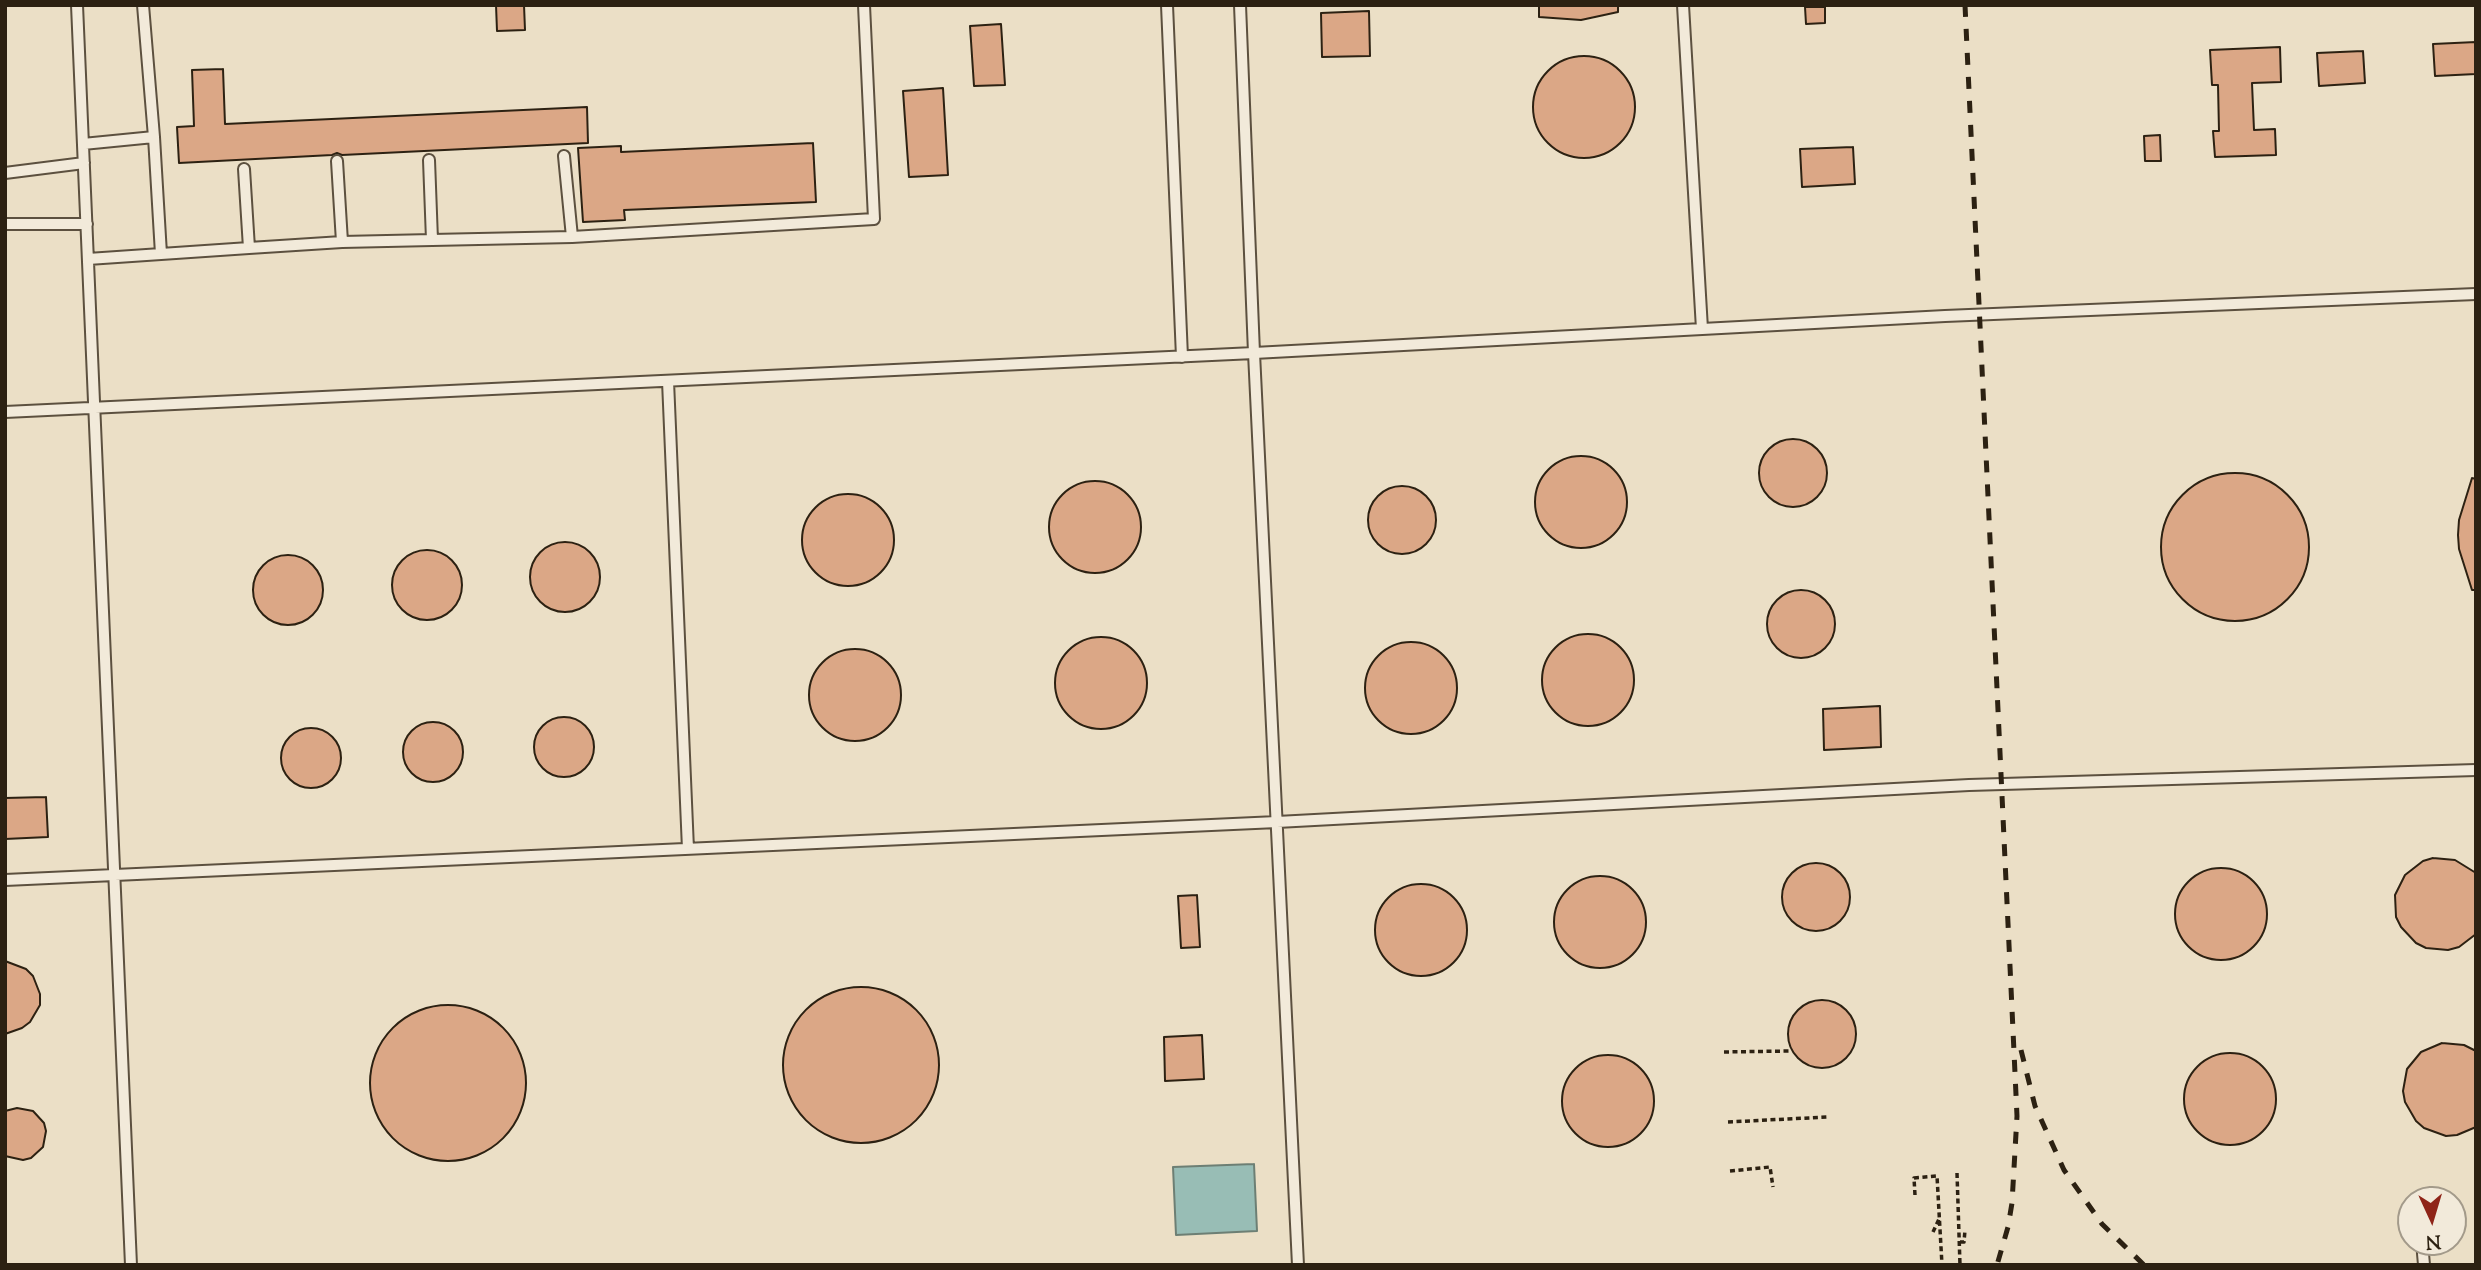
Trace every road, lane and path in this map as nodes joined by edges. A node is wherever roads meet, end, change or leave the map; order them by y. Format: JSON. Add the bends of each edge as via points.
{"nodes":[{"id":1,"x":77,"y":5,"type":"edge"},
{"id":2,"x":143,"y":5,"type":"edge"},
{"id":3,"x":864,"y":5,"type":"edge"},
{"id":4,"x":1167,"y":5,"type":"edge"},
{"id":5,"x":1240,"y":5,"type":"edge"},
{"id":6,"x":1683,"y":5,"type":"edge"},
{"id":7,"x":154,"y":137,"type":"junction"},
{"id":8,"x":83,"y":144,"type":"junction"},
{"id":9,"x":564,"y":156,"type":"dead end"},
{"id":10,"x":429,"y":160,"type":"dead end"},
{"id":11,"x":337,"y":162,"type":"dead end"},
{"id":12,"x":84,"y":163,"type":"junction"},
{"id":13,"x":244,"y":169,"type":"dead end"},
{"id":14,"x":5,"y":173,"type":"edge"},
{"id":15,"x":5,"y":224,"type":"edge"},
{"id":16,"x":86,"y":224,"type":"junction"},
{"id":17,"x":572,"y":237,"type":"junction"},
{"id":18,"x":432,"y":240,"type":"junction"},
{"id":19,"x":342,"y":242,"type":"junction"},
{"id":20,"x":249,"y":248,"type":"junction"},
{"id":21,"x":161,"y":254,"type":"junction"},
{"id":22,"x":88,"y":259,"type":"junction"},
{"id":23,"x":2476,"y":295,"type":"edge"},
{"id":24,"x":1702,"y":329,"type":"junction"},
{"id":25,"x":1254,"y":353,"type":"junction"},
{"id":26,"x":1182,"y":357,"type":"junction"},
{"id":27,"x":667,"y":381,"type":"junction"},
{"id":28,"x":95,"y":408,"type":"junction"},
{"id":29,"x":5,"y":412,"type":"edge"},
{"id":30,"x":2476,"y":769,"type":"edge"},
{"id":31,"x":1277,"y":822,"type":"junction"},
{"id":32,"x":688,"y":849,"type":"junction"},
{"id":33,"x":114,"y":876,"type":"junction"},
{"id":34,"x":5,"y":880,"type":"edge"},
{"id":35,"x":1791,"y":1051,"type":"dead end"},
{"id":36,"x":1724,"y":1052,"type":"dead end"},
{"id":37,"x":1827,"y":1117,"type":"dead end"},
{"id":38,"x":1728,"y":1122,"type":"dead end"},
{"id":39,"x":1730,"y":1171,"type":"dead end"},
{"id":40,"x":1957,"y":1172,"type":"dead end"},
{"id":41,"x":1773,"y":1187,"type":"dead end"},
{"id":42,"x":1915,"y":1195,"type":"dead end"},
{"id":43,"x":1940,"y":1217,"type":"junction"},
{"id":44,"x":1965,"y":1230,"type":"dead end"},
{"id":45,"x":1933,"y":1232,"type":"dead end"},
{"id":46,"x":1960,"y":1241,"type":"junction"},
{"id":47,"x":131,"y":1265,"type":"edge"},
{"id":48,"x":1298,"y":1265,"type":"edge"},
{"id":49,"x":1942,"y":1265,"type":"edge"},
{"id":50,"x":1961,"y":1265,"type":"edge"}],
"edges":[{"from":1,"to":8,"type":"lane"},
{"from":2,"to":7,"type":"lane"},
{"from":3,"to":17,"type":"lane","via":[[874,219]]},
{"from":4,"to":26,"type":"lane"},
{"from":5,"to":25,"type":"lane"},
{"from":6,"to":24,"type":"lane"},
{"from":7,"to":8,"type":"lane"},
{"from":7,"to":21,"type":"lane"},
{"from":8,"to":12,"type":"lane"},
{"from":9,"to":17,"type":"lane"},
{"from":10,"to":18,"type":"lane"},
{"from":11,"to":19,"type":"lane"},
{"from":12,"to":14,"type":"lane"},
{"from":12,"to":16,"type":"lane"},
{"from":13,"to":20,"type":"lane"},
{"from":15,"to":16,"type":"lane"},
{"from":16,"to":22,"type":"lane"},
{"from":17,"to":18,"type":"lane"},
{"from":18,"to":19,"type":"lane"},
{"from":19,"to":20,"type":"lane"},
{"from":20,"to":21,"type":"lane"},
{"from":21,"to":22,"type":"lane"},
{"from":22,"to":28,"type":"lane"},
{"from":23,"to":24,"type":"lane"},
{"from":24,"to":25,"type":"lane"},
{"from":25,"to":26,"type":"lane"},
{"from":25,"to":31,"type":"lane"},
{"from":26,"to":27,"type":"lane"},
{"from":27,"to":28,"type":"lane"},
{"from":27,"to":32,"type":"lane"},
{"from":28,"to":29,"type":"lane"},
{"from":28,"to":33,"type":"lane"},
{"from":30,"to":31,"type":"lane","via":[[1969,785]]},
{"from":31,"to":32,"type":"lane"},
{"from":31,"to":48,"type":"lane"},
{"from":32,"to":33,"type":"lane"},
{"from":33,"to":34,"type":"lane"},
{"from":33,"to":47,"type":"lane"},
{"from":35,"to":36,"type":"path"},
{"from":37,"to":38,"type":"path"},
{"from":39,"to":41,"type":"path","via":[[1770,1167]]},
{"from":40,"to":46,"type":"path"},
{"from":42,"to":43,"type":"path","via":[[1914,1178],[1937,1177]]},
{"from":43,"to":45,"type":"path"},
{"from":43,"to":49,"type":"path"},
{"from":44,"to":46,"type":"path","via":[[1964,1242]]},
{"from":46,"to":50,"type":"path"}]}
